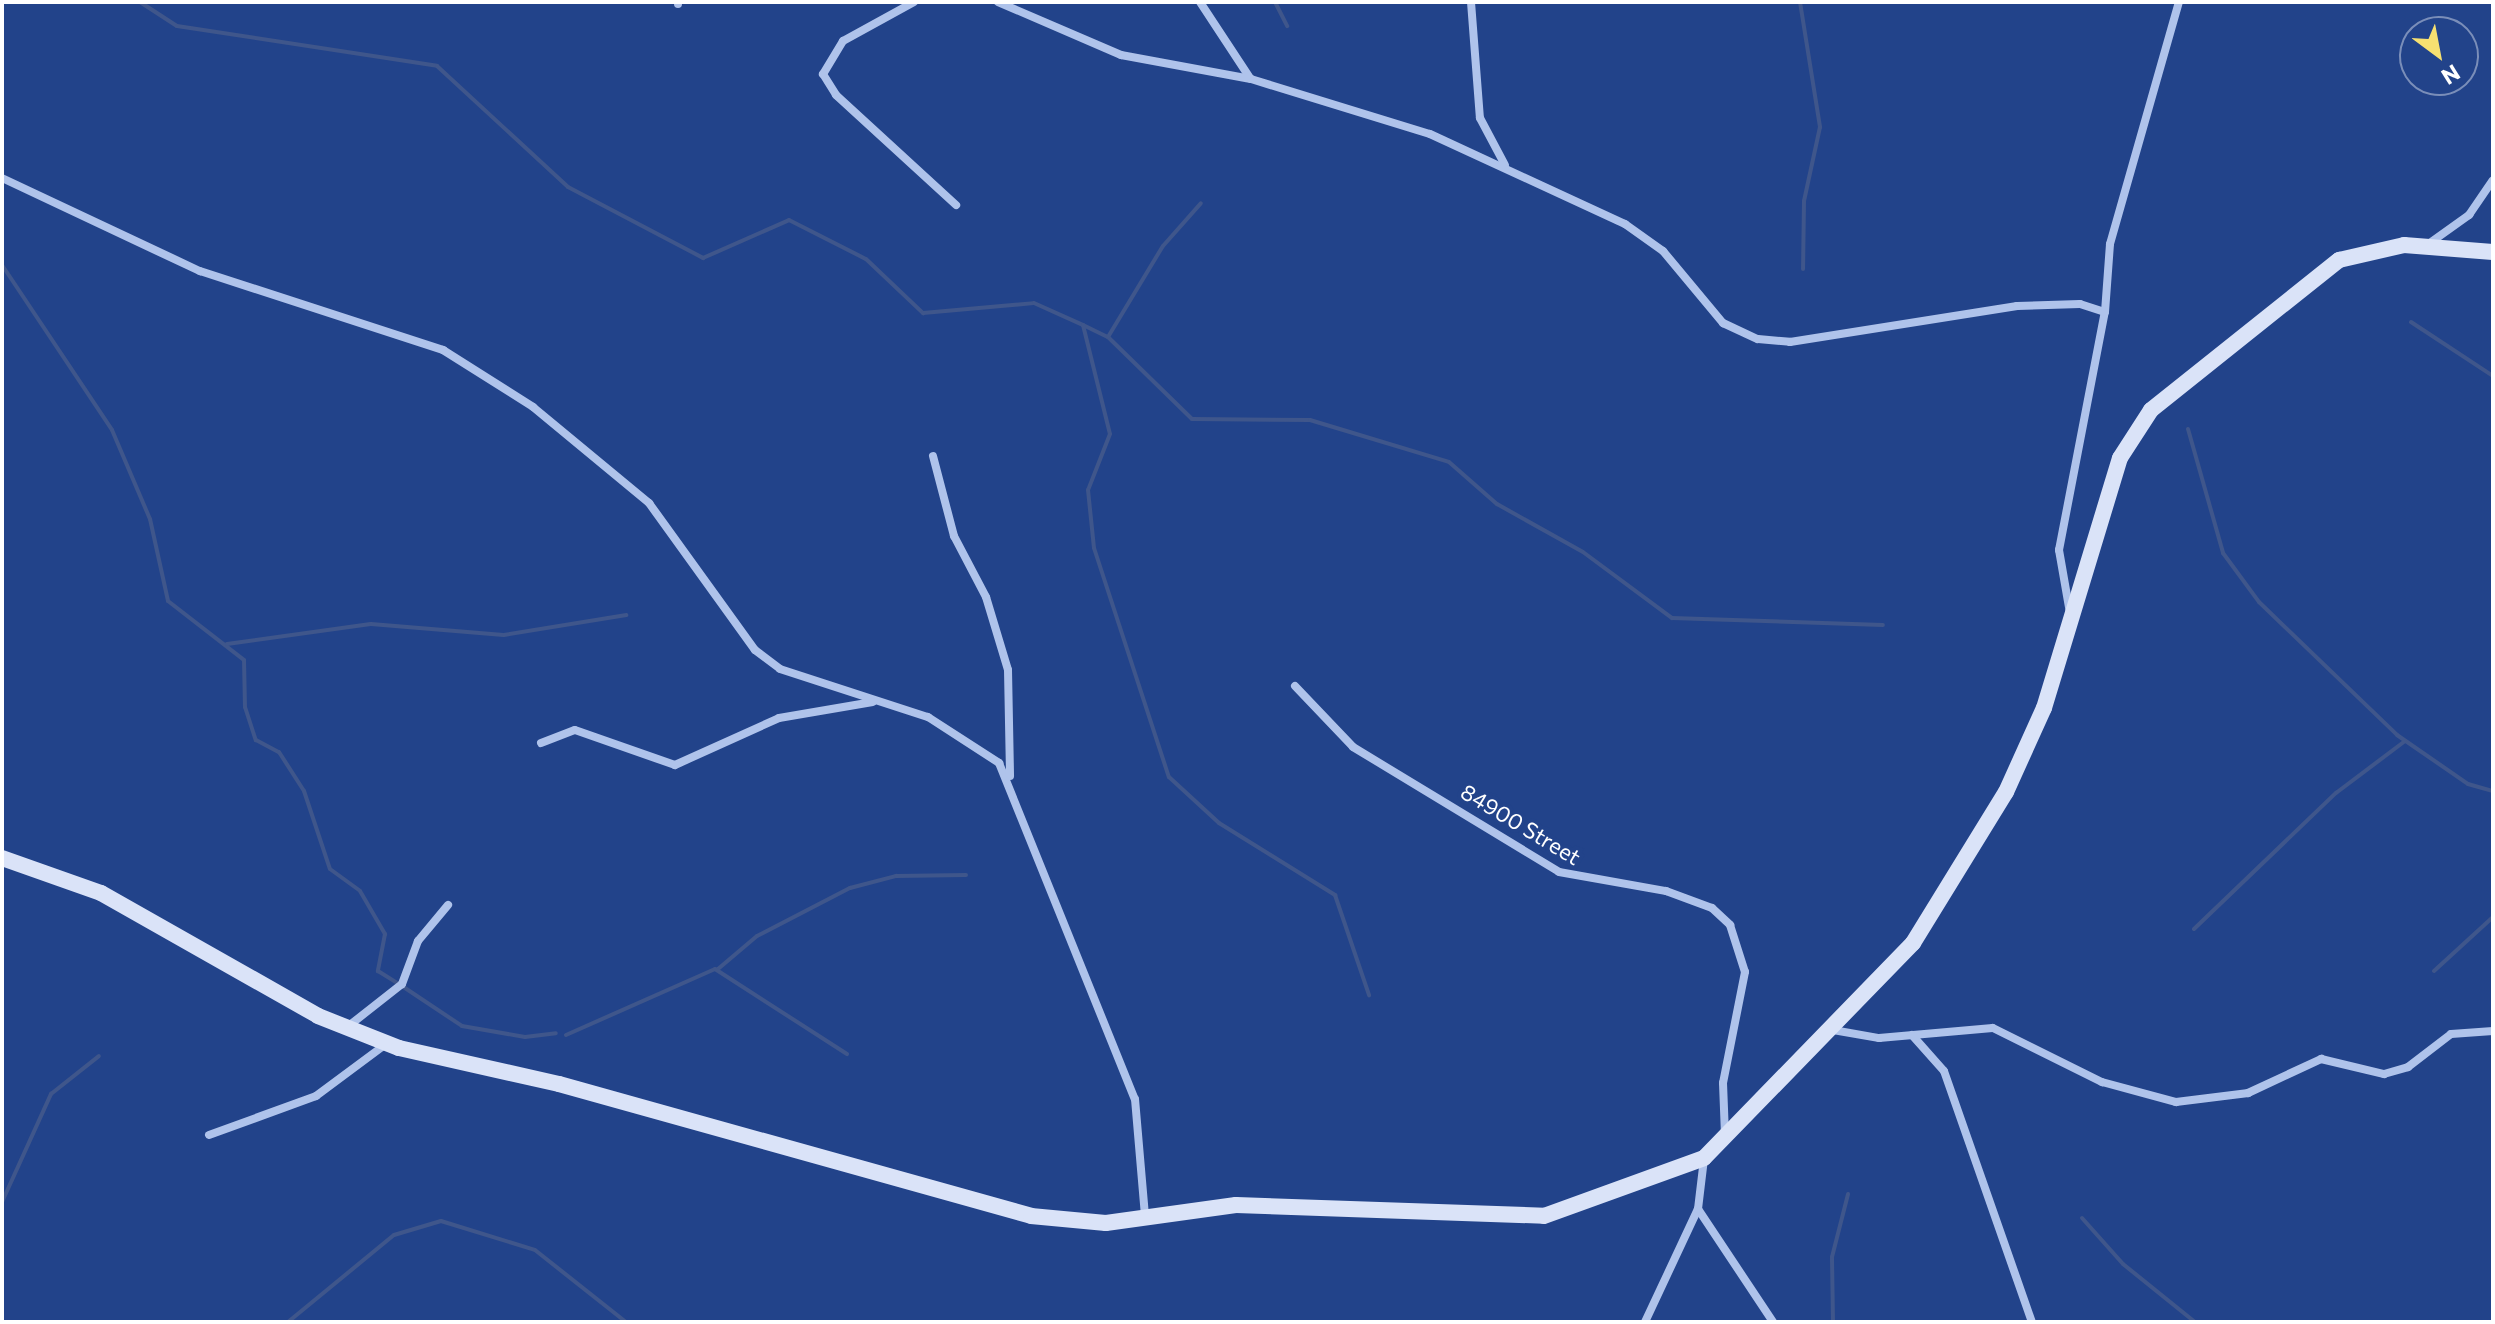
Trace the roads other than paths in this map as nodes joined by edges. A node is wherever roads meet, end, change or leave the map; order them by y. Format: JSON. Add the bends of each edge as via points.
{"nodes":[{"id":1,"x":914,"y":2,"type":"edge"},
{"id":2,"x":998,"y":2,"type":"edge"},
{"id":3,"x":1200,"y":2,"type":"edge"},
{"id":4,"x":1471,"y":2,"type":"edge"},
{"id":5,"x":2179,"y":2,"type":"edge"},
{"id":6,"x":1251,"y":79,"type":"junction"},
{"id":7,"x":1511,"y":171,"type":"junction"},
{"id":8,"x":2,"y":178,"type":"edge"},
{"id":9,"x":2493,"y":180,"type":"edge"},
{"id":10,"x":956,"y":205,"type":"dead end"},
{"id":11,"x":2427,"y":245,"type":"junction"},
{"id":12,"x":2493,"y":252,"type":"edge"},
{"id":13,"x":2105,"y":312,"type":"junction"},
{"id":14,"x":933,"y":456,"type":"dead end"},
{"id":15,"x":2072,"y":619,"type":"junction"},
{"id":16,"x":1295,"y":686,"type":"dead end"},
{"id":17,"x":878,"y":701,"type":"junction"},
{"id":18,"x":541,"y":743,"type":"dead end"},
{"id":19,"x":1010,"y":777,"type":"junction"},
{"id":20,"x":2,"y":858,"type":"edge"},
{"id":21,"x":448,"y":905,"type":"dead end"},
{"id":22,"x":345,"y":1029,"type":"junction"},
{"id":23,"x":1833,"y":1030,"type":"junction"},
{"id":24,"x":2493,"y":1031,"type":"edge"},
{"id":25,"x":1911,"y":1035,"type":"junction"},
{"id":26,"x":387,"y":1043,"type":"junction"},
{"id":27,"x":209,"y":1135,"type":"dead end"},
{"id":28,"x":1725,"y":1139,"type":"junction"},
{"id":29,"x":1704,"y":1158,"type":"junction"},
{"id":30,"x":1698,"y":1209,"type":"junction"},
{"id":31,"x":1145,"y":1216,"type":"junction"},
{"id":32,"x":1645,"y":1322,"type":"edge"},
{"id":33,"x":1773,"y":1322,"type":"edge"},
{"id":34,"x":2032,"y":1322,"type":"edge"}],
"edges":[{"from":1,"to":10,"type":"street","via":[[843,41],[823,74],[836,95]]},
{"from":2,"to":6,"type":"street","via":[[1121,55]]},
{"from":3,"to":6,"type":"street"},
{"from":4,"to":7,"type":"street","via":[[1480,118],[1495,155]]},
{"from":5,"to":13,"type":"street","via":[[2128,162],[2110,244]]},
{"from":6,"to":7,"type":"street","via":[[1430,134]]},
{"from":7,"to":13,"type":"street","via":[[1625,224],[1663,251],[1723,323],[1758,339],[1790,342],[2017,306],[2080,304]]},
{"from":8,"to":17,"type":"street","via":[[200,271],[443,350],[533,407],[649,503],[755,650],[780,669]]},
{"from":9,"to":11,"type":"street","via":[[2469,215]]},
{"from":11,"to":12,"type":"street"},
{"from":11,"to":15,"type":"street","via":[[2364,251],[2319,271],[2151,410],[2120,458]]},
{"from":13,"to":15,"type":"street","via":[[2059,550]]},
{"from":14,"to":19,"type":"street","via":[[954,536],[986,597],[1008,670]]},
{"from":15,"to":23,"type":"street","via":[[2044,708],[1960,872],[1913,943]]},
{"from":16,"to":28,"type":"street","name":"84900 Street","via":[[1353,747],[1468,810],[1559,872],[1666,891],[1712,908],[1730,925],[1745,972],[1723,1083]]},
{"from":17,"to":18,"type":"street","via":[[779,718],[713,754],[675,765],[575,730]]},
{"from":17,"to":19,"type":"street","via":[[954,730]]},
{"from":19,"to":31,"type":"street","via":[[1135,1099]]},
{"from":20,"to":22,"type":"street","via":[[101,893]]},
{"from":21,"to":22,"type":"street","via":[[418,941],[402,984]]},
{"from":22,"to":26,"type":"street"},
{"from":23,"to":25,"type":"street"},
{"from":23,"to":28,"type":"street"},
{"from":24,"to":25,"type":"street","via":[[2451,1034],[2397,1071],[2321,1059],[2248,1093],[2176,1102],[2102,1082],[1993,1028]]},
{"from":25,"to":34,"type":"street","via":[[1944,1071]]},
{"from":26,"to":27,"type":"street","via":[[316,1096]]},
{"from":26,"to":31,"type":"street","via":[[1031,1216],[1106,1223]]},
{"from":28,"to":29,"type":"street"},
{"from":29,"to":30,"type":"street"},
{"from":29,"to":31,"type":"street","via":[[1531,1217],[1236,1205]]},
{"from":30,"to":32,"type":"street"},
{"from":30,"to":33,"type":"street"}]}
